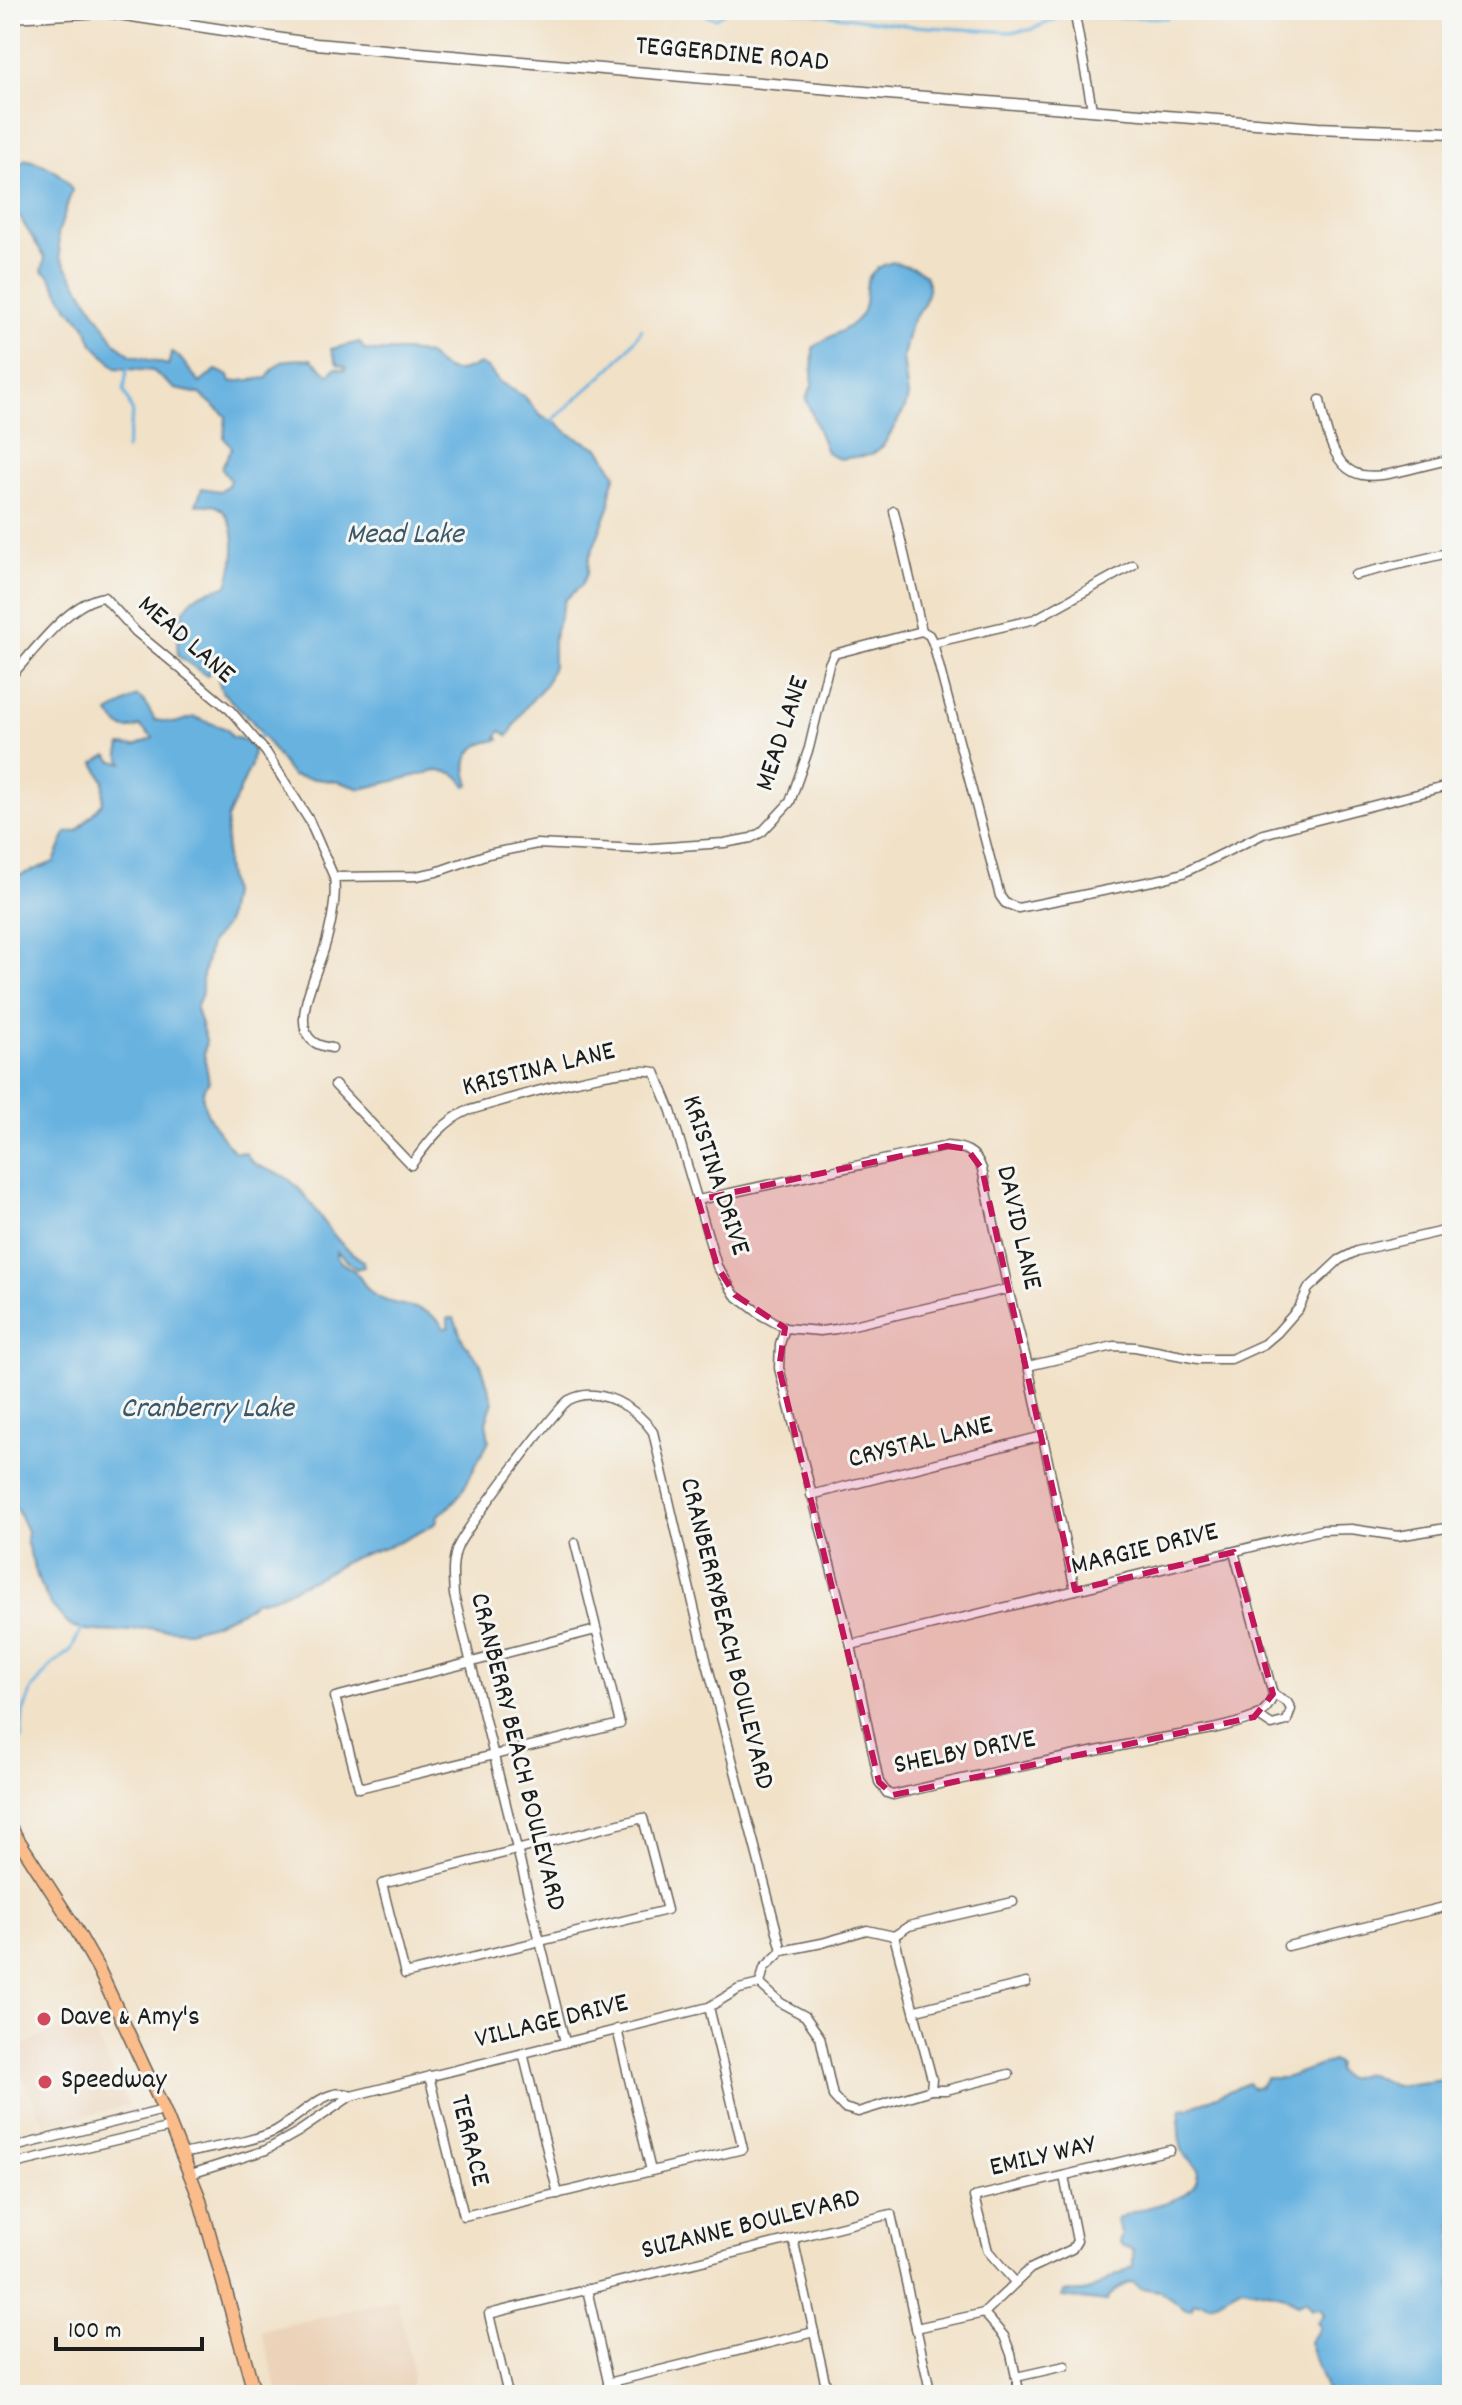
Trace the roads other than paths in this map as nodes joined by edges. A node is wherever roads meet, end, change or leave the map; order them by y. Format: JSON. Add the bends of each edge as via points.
{"nodes":[{"id":1,"x":1074,"y":10,"type":"edge"},
{"id":2,"x":10,"y":17,"type":"edge"},
{"id":3,"x":1092,"y":109,"type":"junction"},
{"id":4,"x":1452,"y":133,"type":"edge"},
{"id":5,"x":1320,"y":400,"type":"dead end"},
{"id":6,"x":1452,"y":459,"type":"edge"},
{"id":7,"x":894,"y":511,"type":"dead end"},
{"id":8,"x":1452,"y":552,"type":"edge"},
{"id":9,"x":1133,"y":565,"type":"dead end"},
{"id":10,"x":1355,"y":575,"type":"dead end"},
{"id":11,"x":922,"y":631,"type":"junction"},
{"id":12,"x":933,"y":643,"type":"junction"},
{"id":13,"x":10,"y":677,"type":"edge"},
{"id":14,"x":1452,"y":785,"type":"edge"},
{"id":15,"x":334,"y":877,"type":"junction"},
{"id":16,"x":332,"y":1048,"type":"dead end"},
{"id":17,"x":652,"y":1071,"type":"joint"},
{"id":18,"x":335,"y":1085,"type":"dead end"},
{"id":19,"x":698,"y":1200,"type":"junction"},
{"id":20,"x":1452,"y":1229,"type":"edge"},
{"id":21,"x":1008,"y":1289,"type":"junction"},
{"id":22,"x":785,"y":1328,"type":"junction"},
{"id":23,"x":1028,"y":1366,"type":"junction"},
{"id":24,"x":561,"y":1407,"type":"joint"},
{"id":25,"x":1043,"y":1436,"type":"junction"},
{"id":26,"x":811,"y":1495,"type":"junction"},
{"id":27,"x":1452,"y":1527,"type":"edge"},
{"id":28,"x":575,"y":1543,"type":"dead end"},
{"id":29,"x":1234,"y":1552,"type":"junction"},
{"id":30,"x":1075,"y":1590,"type":"junction"},
{"id":31,"x":596,"y":1630,"type":"junction"},
{"id":32,"x":851,"y":1645,"type":"junction"},
{"id":33,"x":470,"y":1662,"type":"junction"},
{"id":34,"x":1273,"y":1694,"type":"junction"},
{"id":35,"x":1257,"y":1715,"type":"junction"},
{"id":36,"x":493,"y":1754,"type":"junction"},
{"id":37,"x":10,"y":1827,"type":"edge"},
{"id":38,"x":517,"y":1849,"type":"junction"},
{"id":39,"x":1013,"y":1902,"type":"dead end"},
{"id":40,"x":1452,"y":1905,"type":"edge"},
{"id":41,"x":894,"y":1936,"type":"junction"},
{"id":42,"x":540,"y":1942,"type":"junction"},
{"id":43,"x":1288,"y":1946,"type":"dead end"},
{"id":44,"x":782,"y":1951,"type":"junction"},
{"id":45,"x":1026,"y":1983,"type":"dead end"},
{"id":46,"x":760,"y":1984,"type":"junction"},
{"id":47,"x":709,"y":2007,"type":"junction"},
{"id":48,"x":916,"y":2010,"type":"junction"},
{"id":49,"x":617,"y":2029,"type":"junction"},
{"id":50,"x":565,"y":2042,"type":"junction"},
{"id":51,"x":523,"y":2053,"type":"junction"},
{"id":52,"x":1009,"y":2074,"type":"dead end"},
{"id":53,"x":429,"y":2076,"type":"junction"},
{"id":54,"x":931,"y":2090,"type":"junction"},
{"id":55,"x":351,"y":2096,"type":"junction"},
{"id":56,"x":164,"y":2110,"type":"junction"},
{"id":57,"x":171,"y":2127,"type":"junction"},
{"id":58,"x":81,"y":2132,"type":"junction"},
{"id":59,"x":39,"y":2141,"type":"junction"},
{"id":60,"x":85,"y":2147,"type":"junction"},
{"id":61,"x":10,"y":2148,"type":"edge"},
{"id":62,"x":1170,"y":2150,"type":"dead end"},
{"id":63,"x":183,"y":2154,"type":"junction"},
{"id":64,"x":43,"y":2157,"type":"junction"},
{"id":65,"x":10,"y":2165,"type":"edge"},
{"id":66,"x":651,"y":2171,"type":"junction"},
{"id":67,"x":191,"y":2174,"type":"junction"},
{"id":68,"x":1064,"y":2176,"type":"junction"},
{"id":69,"x":558,"y":2194,"type":"junction"},
{"id":70,"x":793,"y":2238,"type":"junction"},
{"id":71,"x":1015,"y":2282,"type":"junction"},
{"id":72,"x":587,"y":2289,"type":"junction"},
{"id":73,"x":984,"y":2313,"type":"junction"},
{"id":74,"x":916,"y":2328,"type":"junction"},
{"id":75,"x":814,"y":2332,"type":"junction"},
{"id":76,"x":1065,"y":2366,"type":"dead end"},
{"id":77,"x":1016,"y":2377,"type":"junction"},
{"id":78,"x":608,"y":2383,"type":"junction"},
{"id":79,"x":255,"y":2395,"type":"edge"},
{"id":80,"x":508,"y":2395,"type":"edge"},
{"id":81,"x":611,"y":2395,"type":"edge"},
{"id":82,"x":828,"y":2395,"type":"edge"},
{"id":83,"x":931,"y":2395,"type":"edge"},
{"id":84,"x":1020,"y":2395,"type":"edge"}],
"edges":[{"from":1,"to":3,"type":"street"},
{"from":2,"to":3,"type":"street","name":"TEGGERDINE ROAD","via":[[105,12],[316,44]]},
{"from":3,"to":4,"type":"street","name":"TEGGERDINE ROAD"},
{"from":5,"to":6,"type":"street","via":[[1329,443],[1352,473],[1380,475]]},
{"from":7,"to":11,"type":"street"},
{"from":8,"to":10,"type":"street"},
{"from":9,"to":12,"type":"street","via":[[1035,619]]},
{"from":11,"to":12,"type":"street"},
{"from":11,"to":15,"type":"street","name":"MEAD LANE","via":[[834,654],[790,802],[751,838],[639,849],[537,844],[416,876]]},
{"from":12,"to":14,"type":"street","via":[[1000,896],[1018,908],[1162,879],[1263,834]]},
{"from":13,"to":15,"type":"street","name":"MEAD LANE","via":[[76,609],[104,597],[136,632],[230,710],[266,752],[309,820]]},
{"from":15,"to":16,"type":"street","via":[[326,944],[307,1000],[305,1025],[313,1041]]},
{"from":17,"to":18,"type":"street","name":"KRISTINA LANE","via":[[600,1076],[454,1116],[411,1165]]},
{"from":17,"to":19,"type":"street","name":"KRISTINA DRIVE","via":[[659,1078]]},
{"from":19,"to":21,"type":"street","name":"DAVID LANE","via":[[914,1152],[947,1146],[967,1149],[982,1169]]},
{"from":19,"to":22,"type":"street","name":"KRISTINA DRIVE","via":[[717,1266],[735,1295]]},
{"from":20,"to":23,"type":"street","via":[[1339,1260],[1308,1289],[1277,1333],[1231,1359],[1114,1346]]},
{"from":21,"to":22,"type":"street","name":"KRISTINA DRIVE","via":[[836,1329]]},
{"from":21,"to":23,"type":"street","name":"DAVID LANE"},
{"from":22,"to":26,"type":"street","name":"SHELBY DRIVE","via":[[779,1368]]},
{"from":23,"to":25,"type":"street","name":"DAVID LANE"},
{"from":24,"to":33,"type":"street","name":"CRANBERRY BEACH BOULEVARD","via":[[457,1547],[454,1595]]},
{"from":24,"to":44,"type":"street","name":"CRANBERRYBEACH BOULEVARD","via":[[568,1400],[593,1395],[629,1408],[653,1432]]},
{"from":25,"to":26,"type":"street","name":"CRYSTAL LANE"},
{"from":25,"to":30,"type":"street","name":"DAVID LANE"},
{"from":26,"to":32,"type":"street","name":"SHELBY DRIVE"},
{"from":27,"to":29,"type":"street","name":"MARGIE DRIVE","via":[[1398,1536],[1321,1530]]},
{"from":28,"to":31,"type":"street"},
{"from":29,"to":30,"type":"street","name":"MARGIE DRIVE"},
{"from":29,"to":34,"type":"street"},
{"from":30,"to":32,"type":"street","name":"MARGIE DRIVE"},
{"from":31,"to":33,"type":"street"},
{"from":31,"to":36,"type":"street","via":[[620,1724]]},
{"from":32,"to":35,"type":"street","name":"SHELBY DRIVE","via":[[879,1782],[893,1795]]},
{"from":33,"to":36,"type":"street","name":"CRANBERRY BEACH BOULEVARD"},
{"from":33,"to":36,"type":"street","via":[[335,1697],[359,1788]]},
{"from":34,"to":35,"type":"street"},
{"from":34,"to":35,"type":"street","via":[[1291,1709],[1287,1721],[1272,1725]]},
{"from":36,"to":38,"type":"street","name":"CRANBERRY BEACH BOULEVARD"},
{"from":37,"to":56,"type":"highway","via":[[99,1970]]},
{"from":38,"to":42,"type":"street","name":"CRANBERRY BEACH BOULEVARD"},
{"from":38,"to":42,"type":"street","via":[[643,1818],[667,1910]]},
{"from":38,"to":42,"type":"street","via":[[382,1884],[405,1974]]},
{"from":39,"to":41,"type":"street","via":[[909,1926]]},
{"from":40,"to":43,"type":"street"},
{"from":41,"to":44,"type":"street","via":[[867,1930]]},
{"from":41,"to":48,"type":"street"},
{"from":42,"to":50,"type":"street","name":"CRANBERRY BEACH BOULEVARD"},
{"from":44,"to":46,"type":"street","via":[[764,1968]]},
{"from":45,"to":48,"type":"street"},
{"from":46,"to":47,"type":"street","name":"VILLAGE DRIVE","via":[[739,1989]]},
{"from":46,"to":54,"type":"street","via":[[805,2016],[820,2037],[833,2096],[844,2108],[858,2112]]},
{"from":47,"to":49,"type":"street","name":"VILLAGE DRIVE"},
{"from":47,"to":66,"type":"street","via":[[743,2149]]},
{"from":48,"to":54,"type":"street"},
{"from":49,"to":50,"type":"street","name":"VILLAGE DRIVE"},
{"from":49,"to":66,"type":"street"},
{"from":50,"to":51,"type":"street","name":"VILLAGE DRIVE"},
{"from":51,"to":53,"type":"street","name":"VILLAGE DRIVE"},
{"from":51,"to":69,"type":"street"},
{"from":52,"to":54,"type":"street"},
{"from":53,"to":55,"type":"street","name":"VILLAGE DRIVE"},
{"from":53,"to":69,"type":"street","name":"TERRACE","via":[[464,2216]]},
{"from":55,"to":63,"type":"street","name":"VILLAGE DRIVE","via":[[328,2095],[275,2131]]},
{"from":55,"to":67,"type":"street","name":"VILLAGE DRIVE","via":[[266,2150]]},
{"from":56,"to":57,"type":"highway"},
{"from":56,"to":58,"type":"street"},
{"from":57,"to":60,"type":"street"},
{"from":57,"to":63,"type":"highway"},
{"from":58,"to":59,"type":"street"},
{"from":58,"to":60,"type":"street"},
{"from":59,"to":61,"type":"street"},
{"from":59,"to":64,"type":"street"},
{"from":60,"to":64,"type":"street"},
{"from":62,"to":68,"type":"street","name":"EMILY WAY"},
{"from":63,"to":67,"type":"highway"},
{"from":64,"to":65,"type":"street"},
{"from":66,"to":69,"type":"street"},
{"from":67,"to":79,"type":"highway"},
{"from":68,"to":71,"type":"street","via":[[1077,2241]]},
{"from":68,"to":71,"type":"street","name":"EMILY WAY","via":[[974,2197],[988,2251]]},
{"from":70,"to":72,"type":"street","name":"SUZANNE BOULEVARD"},
{"from":70,"to":74,"type":"street","name":"SUZANNE BOULEVARD","via":[[891,2214]]},
{"from":70,"to":75,"type":"street"},
{"from":71,"to":73,"type":"street"},
{"from":72,"to":78,"type":"street"},
{"from":72,"to":80,"type":"street","name":"SUZANNE BOULEVARD","via":[[489,2314]]},
{"from":73,"to":74,"type":"street"},
{"from":73,"to":77,"type":"street","via":[[1004,2336]]},
{"from":74,"to":83,"type":"street","name":"SUZANNE BOULEVARD"},
{"from":75,"to":78,"type":"street"},
{"from":75,"to":82,"type":"street"},
{"from":76,"to":77,"type":"street"},
{"from":77,"to":84,"type":"street"},
{"from":78,"to":81,"type":"street"}]}
